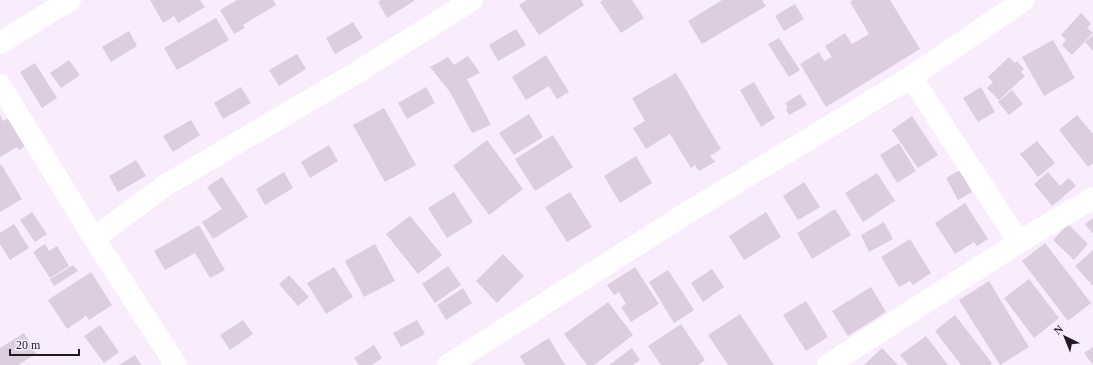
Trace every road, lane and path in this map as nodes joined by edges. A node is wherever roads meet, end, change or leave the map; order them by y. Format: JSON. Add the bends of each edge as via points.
{"nodes":[{"id":1,"x":70,"y":0,"type":"edge"},
{"id":2,"x":472,"y":0,"type":"edge"},
{"id":3,"x":1015,"y":2,"type":"edge"},
{"id":4,"x":46,"y":6,"type":"edge"},
{"id":5,"x":0,"y":43,"type":"edge"},
{"id":6,"x":912,"y":77,"type":"junction"},
{"id":7,"x":0,"y":85,"type":"edge"},
{"id":8,"x":1093,"y":198,"type":"edge"},
{"id":9,"x":94,"y":238,"type":"junction"},
{"id":10,"x":1019,"y":242,"type":"junction"},
{"id":11,"x":176,"y":365,"type":"edge"},
{"id":12,"x":448,"y":365,"type":"edge"},
{"id":13,"x":828,"y":365,"type":"edge"}],
"edges":[{"from":1,"to":4,"type":"street"},
{"from":2,"to":9,"type":"street","via":[[356,73],[166,185]]},
{"from":3,"to":6,"type":"street"},
{"from":4,"to":5,"type":"street"},
{"from":6,"to":10,"type":"street"},
{"from":6,"to":12,"type":"street","via":[[687,213]]},
{"from":7,"to":9,"type":"street"},
{"from":8,"to":10,"type":"street"},
{"from":9,"to":11,"type":"street"},
{"from":10,"to":13,"type":"street"}]}
